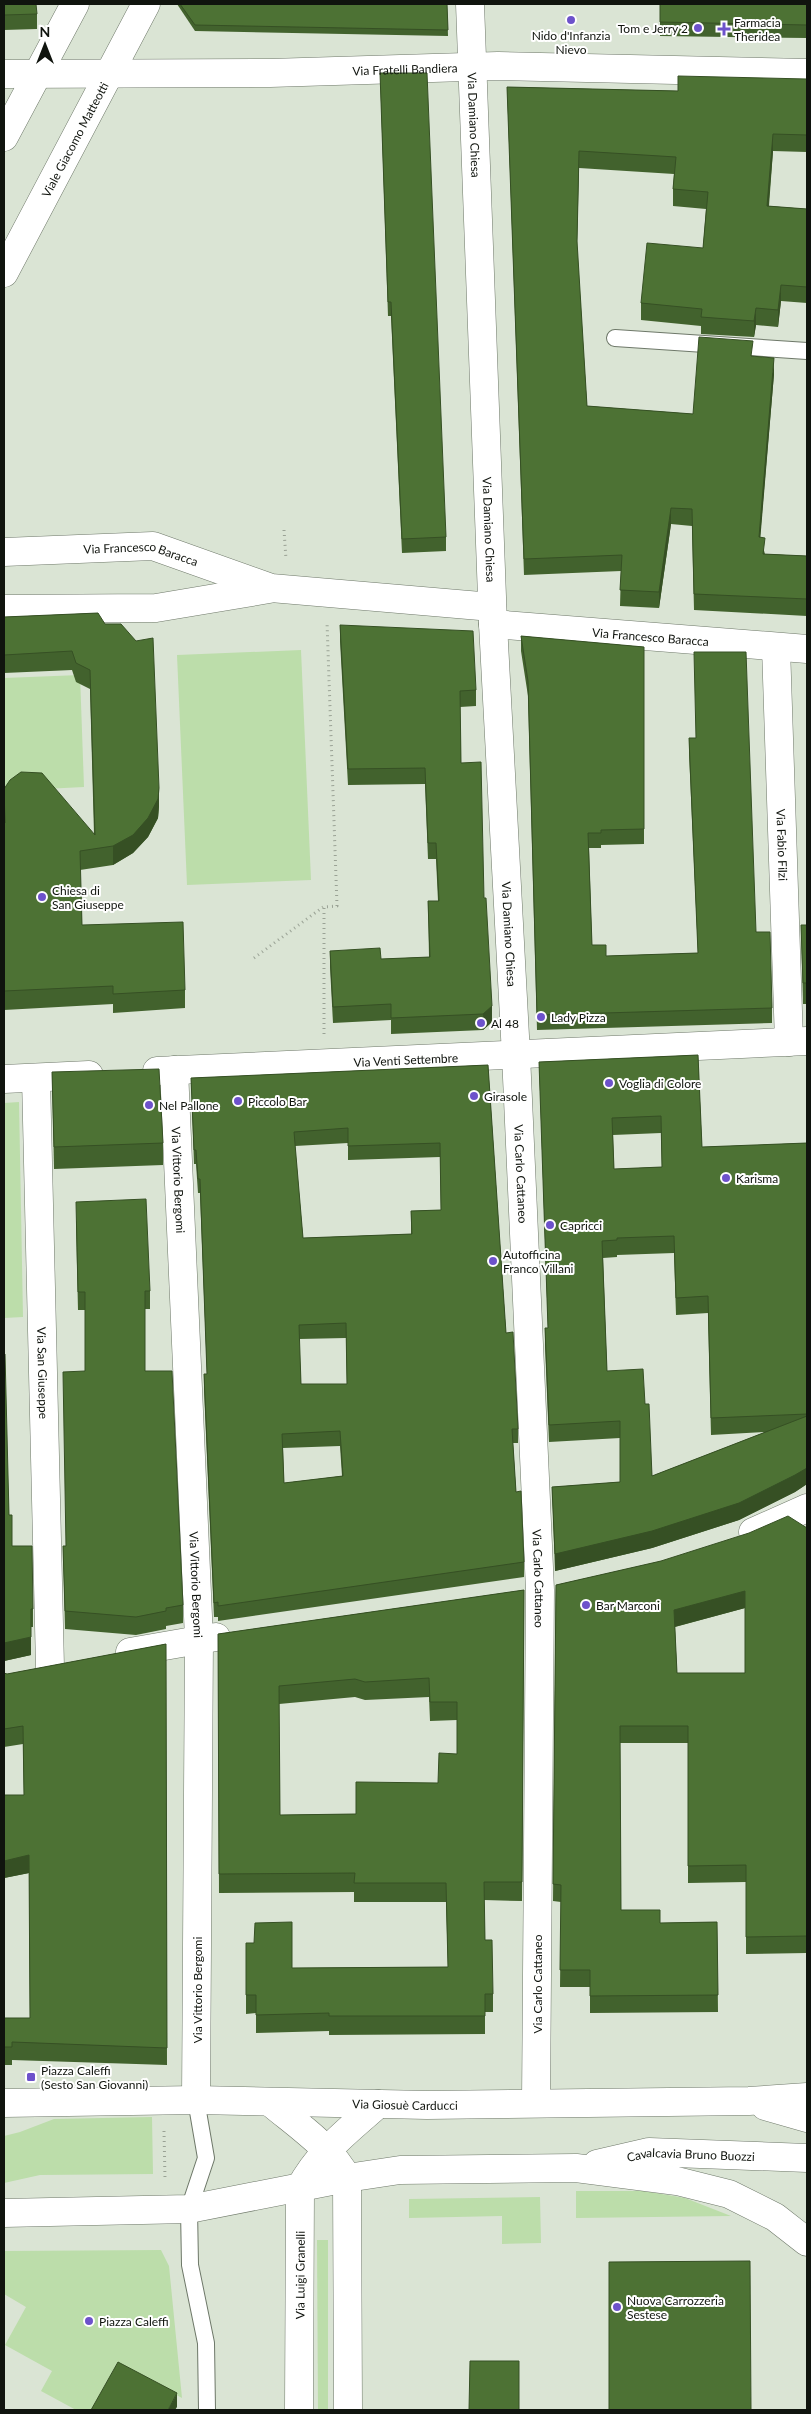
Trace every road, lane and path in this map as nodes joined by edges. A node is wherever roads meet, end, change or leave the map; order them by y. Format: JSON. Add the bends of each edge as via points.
{"nodes":[{"id":1,"x":75,"y":4,"type":"edge"},
{"id":2,"x":146,"y":4,"type":"edge"},
{"id":3,"x":470,"y":4,"type":"edge"},
{"id":4,"x":472,"y":67,"type":"junction"},
{"id":5,"x":38,"y":73,"type":"junction"},
{"id":6,"x":807,"y":73,"type":"edge"},
{"id":7,"x":4,"y":74,"type":"edge"},
{"id":8,"x":109,"y":74,"type":"junction"},
{"id":9,"x":4,"y":137,"type":"edge"},
{"id":10,"x":4,"y":274,"type":"edge"},
{"id":11,"x":615,"y":338,"type":"dead end"},
{"id":12,"x":807,"y":351,"type":"edge"},
{"id":13,"x":7,"y":546,"type":"edge"},
{"id":14,"x":271,"y":588,"type":"junction"},
{"id":15,"x":326,"y":593,"type":"junction"},
{"id":16,"x":4,"y":609,"type":"edge"},
{"id":17,"x":492,"y":616,"type":"junction"},
{"id":18,"x":776,"y":647,"type":"junction"},
{"id":19,"x":807,"y":649,"type":"edge"},
{"id":20,"x":324,"y":907,"type":"junction"},
{"id":21,"x":254,"y":958,"type":"dead end"},
{"id":22,"x":798,"y":1042,"type":"edge"},
{"id":23,"x":516,"y":1055,"type":"junction"},
{"id":24,"x":324,"y":1064,"type":"junction"},
{"id":25,"x":174,"y":1070,"type":"junction"},
{"id":26,"x":36,"y":1078,"type":"junction"},
{"id":27,"x":4,"y":1079,"type":"edge"},
{"id":28,"x":807,"y":1508,"type":"edge"},
{"id":29,"x":726,"y":1541,"type":"edge"},
{"id":30,"x":567,"y":1584,"type":"edge"},
{"id":31,"x":529,"y":1591,"type":"junction"},
{"id":32,"x":236,"y":1634,"type":"edge"},
{"id":33,"x":199,"y":1639,"type":"junction"},
{"id":34,"x":106,"y":1657,"type":"edge"},
{"id":35,"x":78,"y":1662,"type":"edge"},
{"id":36,"x":50,"y":1667,"type":"junction"},
{"id":37,"x":22,"y":1673,"type":"edge"},
{"id":38,"x":807,"y":2097,"type":"edge"},
{"id":39,"x":164,"y":2100,"type":"junction"},
{"id":40,"x":196,"y":2100,"type":"junction"},
{"id":41,"x":749,"y":2101,"type":"junction"},
{"id":42,"x":270,"y":2102,"type":"junction"},
{"id":43,"x":4,"y":2103,"type":"edge"},
{"id":44,"x":536,"y":2103,"type":"junction"},
{"id":45,"x":378,"y":2104,"type":"junction"},
{"id":46,"x":807,"y":2118,"type":"edge"},
{"id":47,"x":326,"y":2149,"type":"junction"},
{"id":48,"x":807,"y":2158,"type":"edge"},
{"id":49,"x":576,"y":2168,"type":"junction"},
{"id":50,"x":346,"y":2178,"type":"junction"},
{"id":51,"x":300,"y":2188,"type":"junction"},
{"id":52,"x":178,"y":2209,"type":"junction"},
{"id":53,"x":4,"y":2213,"type":"edge"},
{"id":54,"x":807,"y":2242,"type":"edge"},
{"id":55,"x":207,"y":2410,"type":"edge"},
{"id":56,"x":299,"y":2410,"type":"edge"},
{"id":57,"x":348,"y":2410,"type":"edge"}],
"edges":[{"from":1,"to":5,"type":"street"},
{"from":2,"to":8,"type":"street","name":"Viale Giacomo Matteotti"},
{"from":3,"to":4,"type":"street","name":"Via Damiano Chiesa"},
{"from":4,"to":6,"type":"street","name":"Via Fratelli Bandiera"},
{"from":4,"to":8,"type":"street","name":"Via Fratelli Bandiera"},
{"from":4,"to":17,"type":"street","name":"Via Damiano Chiesa"},
{"from":5,"to":7,"type":"street","name":"Via Fratelli Bandiera"},
{"from":5,"to":8,"type":"street","name":"Via Fratelli Bandiera"},
{"from":5,"to":9,"type":"street"},
{"from":8,"to":10,"type":"street","name":"Viale Giacomo Matteotti"},
{"from":11,"to":12,"type":"lane"},
{"from":13,"to":14,"type":"street","name":"Via Francesco Baracca","via":[[153,546]]},
{"from":14,"to":15,"type":"street","name":"Via Francesco Baracca"},
{"from":14,"to":16,"type":"street","name":"Via Francesco Baracca","via":[[156,608]]},
{"from":15,"to":17,"type":"street","name":"Via Francesco Baracca"},
{"from":15,"to":20,"type":"path","via":[[337,906]]},
{"from":17,"to":18,"type":"street","name":"Via Francesco Baracca"},
{"from":17,"to":23,"type":"street","name":"Via Damiano Chiesa"},
{"from":18,"to":19,"type":"street","name":"Via Francesco Baracca"},
{"from":18,"to":22,"type":"street","name":"Via Fabio Filzi"},
{"from":20,"to":21,"type":"path"},
{"from":20,"to":24,"type":"path"},
{"from":22,"to":23,"type":"street","name":"Via Venti Settembre"},
{"from":23,"to":24,"type":"street","name":"Via Venti Settembre"},
{"from":23,"to":31,"type":"street","name":"Via Carlo Cattaneo"},
{"from":24,"to":25,"type":"street","name":"Via Venti Settembre"},
{"from":25,"to":26,"type":"street","name":"Via Venti Settembre"},
{"from":25,"to":33,"type":"street","name":"Via Vittorio Bergomi"},
{"from":26,"to":27,"type":"street","name":"Via Venti Settembre"},
{"from":26,"to":36,"type":"street","name":"Via San Giuseppe"},
{"from":28,"to":29,"type":"street"},
{"from":30,"to":31,"type":"street"},
{"from":31,"to":44,"type":"street","name":"Via Carlo Cattaneo"},
{"from":32,"to":33,"type":"street"},
{"from":33,"to":34,"type":"street"},
{"from":33,"to":40,"type":"street","name":"Via Vittorio Bergomi"},
{"from":35,"to":36,"type":"street"},
{"from":36,"to":37,"type":"street"},
{"from":38,"to":41,"type":"street","name":"Via Giosuè Carducci"},
{"from":39,"to":40,"type":"street","name":"Via Giosuè Carducci"},
{"from":39,"to":43,"type":"street","name":"Via Giosuè Carducci"},
{"from":39,"to":52,"type":"path"},
{"from":40,"to":42,"type":"street","name":"Via Giosuè Carducci"},
{"from":40,"to":52,"type":"lane","via":[[206,2158]]},
{"from":41,"to":44,"type":"street","name":"Via Giosuè Carducci"},
{"from":41,"to":46,"type":"street"},
{"from":42,"to":45,"type":"street","name":"Via Giosuè Carducci"},
{"from":42,"to":47,"type":"street"},
{"from":44,"to":45,"type":"street","name":"Via Giosuè Carducci"},
{"from":45,"to":47,"type":"street","name":"Via Luigi Granelli"},
{"from":47,"to":50,"type":"street"},
{"from":47,"to":51,"type":"street","name":"Via Luigi Granelli","via":[[310,2168]]},
{"from":48,"to":49,"type":"street","name":"Cavalcavia Bruno Buozzi","via":[[649,2152]]},
{"from":49,"to":50,"type":"street","via":[[400,2170]]},
{"from":49,"to":54,"type":"street","via":[[677,2181],[729,2194],[775,2216]]},
{"from":50,"to":51,"type":"street"},
{"from":50,"to":57,"type":"street"},
{"from":51,"to":52,"type":"street"},
{"from":51,"to":56,"type":"street","name":"Via Luigi Granelli"},
{"from":52,"to":53,"type":"street"},
{"from":52,"to":55,"type":"lane","via":[[206,2343]]}]}
